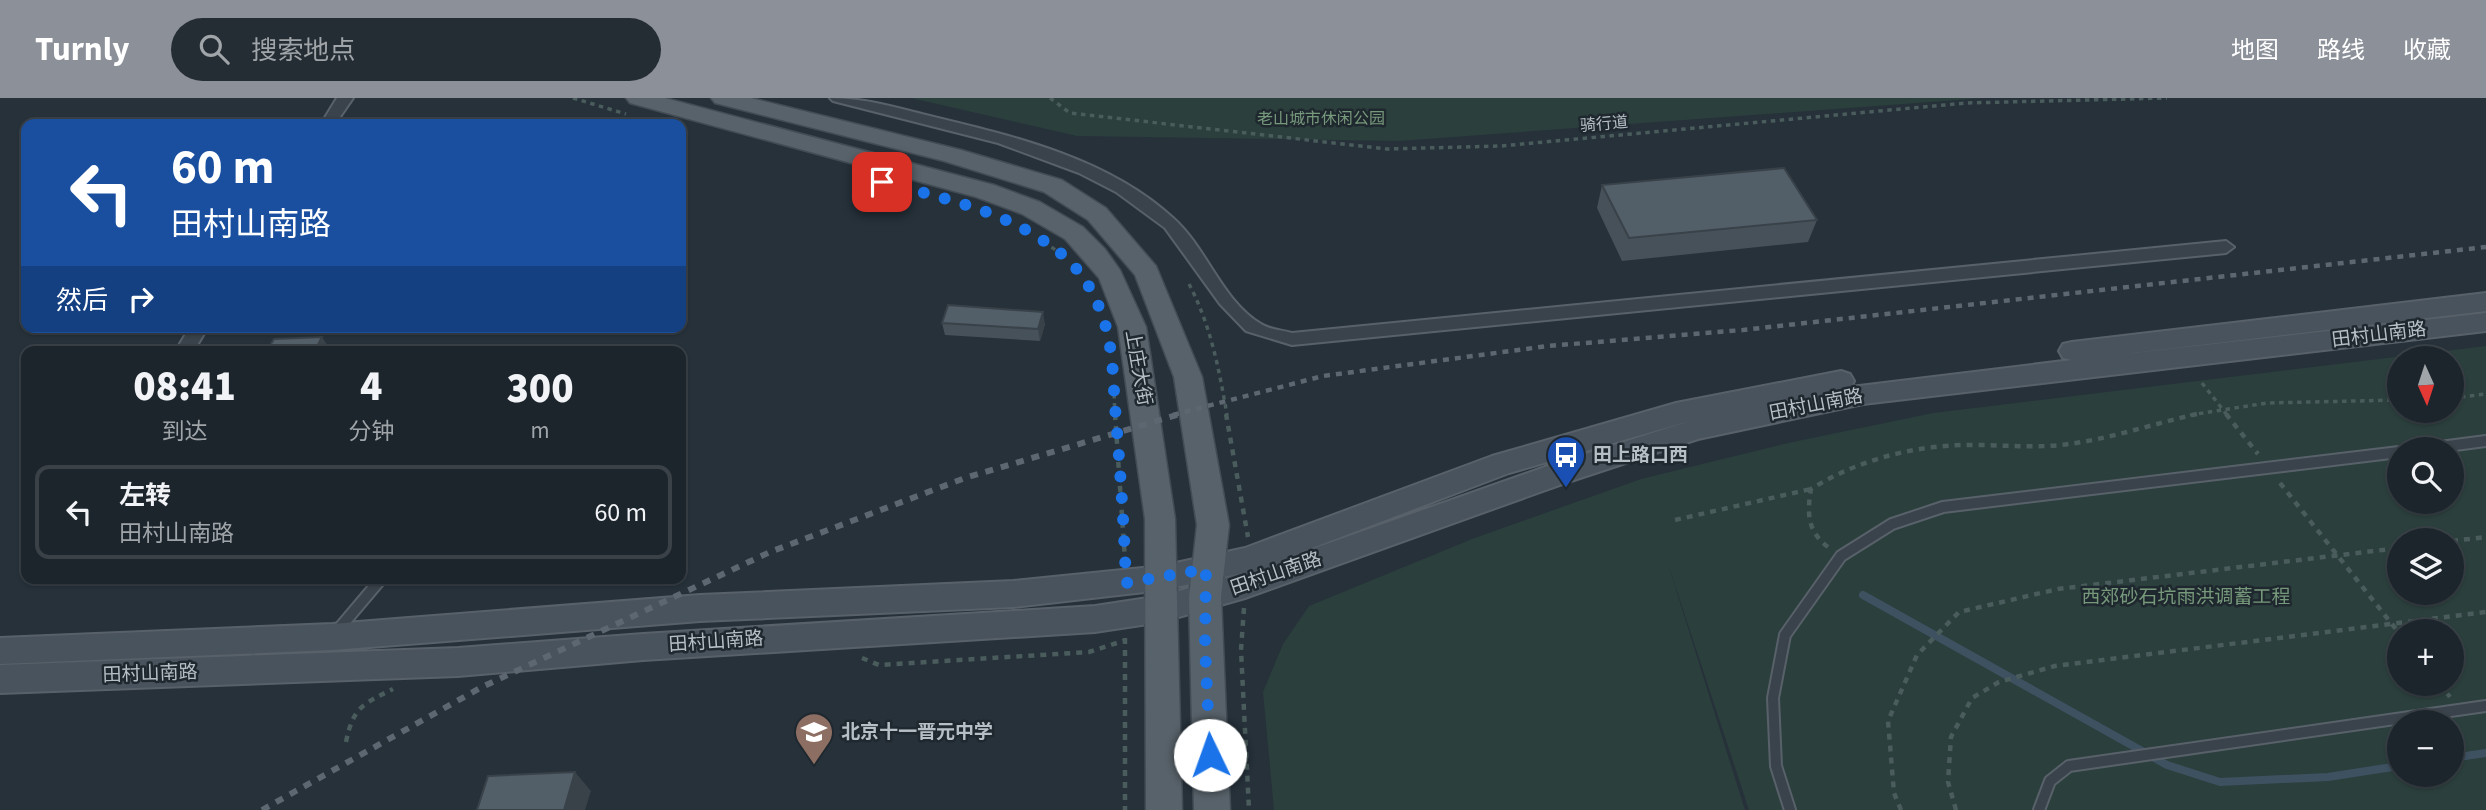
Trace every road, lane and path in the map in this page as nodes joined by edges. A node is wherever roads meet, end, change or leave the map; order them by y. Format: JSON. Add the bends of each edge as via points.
{"nodes":[{"id":1,"x":345,"y":98,"type":"edge"},
{"id":2,"x":573,"y":98,"type":"edge"},
{"id":3,"x":723,"y":98,"type":"edge"},
{"id":4,"x":838,"y":98,"type":"edge"},
{"id":5,"x":1050,"y":98,"type":"edge"},
{"id":6,"x":2167,"y":98,"type":"edge"},
{"id":7,"x":638,"y":108,"type":"edge"},
{"id":8,"x":331,"y":119,"type":"edge"},
{"id":9,"x":684,"y":119,"type":"edge"},
{"id":10,"x":686,"y":119,"type":"edge"},
{"id":11,"x":1039,"y":239,"type":"dead end"},
{"id":12,"x":2226,"y":247,"type":"dead end"},
{"id":13,"x":1069,"y":262,"type":"dead end"},
{"id":14,"x":2486,"y":302,"type":"edge"},
{"id":15,"x":2486,"y":322,"type":"edge"},
{"id":16,"x":2202,"y":383,"type":"dead end"},
{"id":17,"x":1113,"y":385,"type":"dead end"},
{"id":18,"x":2486,"y":394,"type":"edge"},
{"id":19,"x":2464,"y":397,"type":"edge"},
{"id":20,"x":2387,"y":400,"type":"edge"},
{"id":21,"x":2222,"y":408,"type":"junction"},
{"id":22,"x":2486,"y":441,"type":"edge"},
{"id":23,"x":2464,"y":444,"type":"edge"},
{"id":24,"x":2387,"y":453,"type":"edge"},
{"id":25,"x":2269,"y":468,"type":"junction"},
{"id":26,"x":1811,"y":489,"type":"junction"},
{"id":27,"x":1675,"y":520,"type":"dead end"},
{"id":28,"x":2486,"y":537,"type":"edge"},
{"id":29,"x":2464,"y":540,"type":"edge"},
{"id":30,"x":2387,"y":549,"type":"edge"},
{"id":31,"x":2338,"y":555,"type":"junction"},
{"id":32,"x":1841,"y":556,"type":"junction"},
{"id":33,"x":1205,"y":583,"type":"junction"},
{"id":34,"x":377,"y":584,"type":"edge"},
{"id":35,"x":1161,"y":594,"type":"junction"},
{"id":36,"x":1125,"y":598,"type":"junction"},
{"id":37,"x":2486,"y":612,"type":"edge"},
{"id":38,"x":2388,"y":619,"type":"edge"},
{"id":39,"x":2436,"y":619,"type":"edge"},
{"id":40,"x":2387,"y":626,"type":"edge"},
{"id":41,"x":332,"y":637,"type":"junction"},
{"id":42,"x":0,"y":651,"type":"edge"},
{"id":43,"x":0,"y":679,"type":"edge"},
{"id":44,"x":397,"y":688,"type":"dead end"},
{"id":45,"x":2486,"y":706,"type":"edge"},
{"id":46,"x":346,"y":742,"type":"dead end"},
{"id":47,"x":1125,"y":810,"type":"edge"},
{"id":48,"x":1164,"y":810,"type":"edge"},
{"id":49,"x":1212,"y":810,"type":"edge"},
{"id":50,"x":1790,"y":810,"type":"edge"},
{"id":51,"x":1901,"y":810,"type":"edge"},
{"id":52,"x":1956,"y":810,"type":"edge"},
{"id":53,"x":2039,"y":810,"type":"edge"}],
"edges":[{"from":1,"to":8,"type":"street"},
{"from":2,"to":7,"type":"path"},
{"from":3,"to":33,"type":"main road","name":"上庄大街","via":[[992,167],[1053,186],[1097,214],[1147,272],[1188,377],[1213,525]]},
{"from":4,"to":12,"type":"street","via":[[1053,153],[1096,172],[1159,213],[1253,329],[1292,339]]},
{"from":5,"to":6,"type":"path","name":"骑行道","via":[[1070,113],[1387,149],[1502,146],[1966,103]]},
{"from":7,"to":9,"type":"main road","name":"上庄大街"},
{"from":10,"to":35,"type":"main road","name":"上庄大街","via":[[985,191],[1031,208],[1074,233],[1096,254],[1111,276],[1132,327],[1160,519]]},
{"from":11,"to":13,"type":"path"},
{"from":14,"to":33,"type":"main road","name":"田村山南路","via":[[1887,373],[1703,408],[1502,464],[1247,560]]},
{"from":15,"to":33,"type":"main road","name":"田村山南路","via":[[1863,394],[1697,429]]},
{"from":16,"to":21,"type":"path"},
{"from":17,"to":36,"type":"path","name":"上庄大街"},
{"from":18,"to":19,"type":"path"},
{"from":20,"to":21,"type":"path"},
{"from":21,"to":25,"type":"path"},
{"from":21,"to":26,"type":"path","via":[[2124,435],[2062,445],[1947,446],[1864,464],[1831,475]]},
{"from":22,"to":23,"type":"lane"},
{"from":24,"to":25,"type":"lane"},
{"from":25,"to":31,"type":"path"},
{"from":25,"to":32,"type":"lane","via":[[1943,508],[1892,524]]},
{"from":26,"to":27,"type":"path"},
{"from":26,"to":32,"type":"path","via":[[1809,529]]},
{"from":28,"to":29,"type":"path"},
{"from":30,"to":31,"type":"path"},
{"from":31,"to":38,"type":"path"},
{"from":31,"to":51,"type":"path","via":[[2058,589],[1959,612],[1917,655],[1888,721],[1894,793]]},
{"from":32,"to":50,"type":"lane","via":[[1784,635],[1773,698],[1776,766]]},
{"from":33,"to":35,"type":"main road","name":"田村山南路"},
{"from":33,"to":49,"type":"main road","name":"上庄大街"},
{"from":34,"to":41,"type":"lane"},
{"from":35,"to":36,"type":"main road","name":"田村山南路"},
{"from":35,"to":48,"type":"main road","name":"上庄大街"},
{"from":36,"to":41,"type":"main road","name":"田村山南路","via":[[1013,594],[700,608]]},
{"from":36,"to":43,"type":"main road","name":"田村山南路","via":[[1095,619],[458,662]]},
{"from":36,"to":47,"type":"path","name":"上庄大街"},
{"from":37,"to":39,"type":"path"},
{"from":40,"to":52,"type":"path","via":[[2055,666],[1999,682],[1972,698],[1951,737],[1948,782]]},
{"from":41,"to":42,"type":"main road","name":"田村山南路"},
{"from":44,"to":46,"type":"path","via":[[357,707]]},
{"from":45,"to":53,"type":"lane","via":[[2068,766],[2050,781]]}]}
